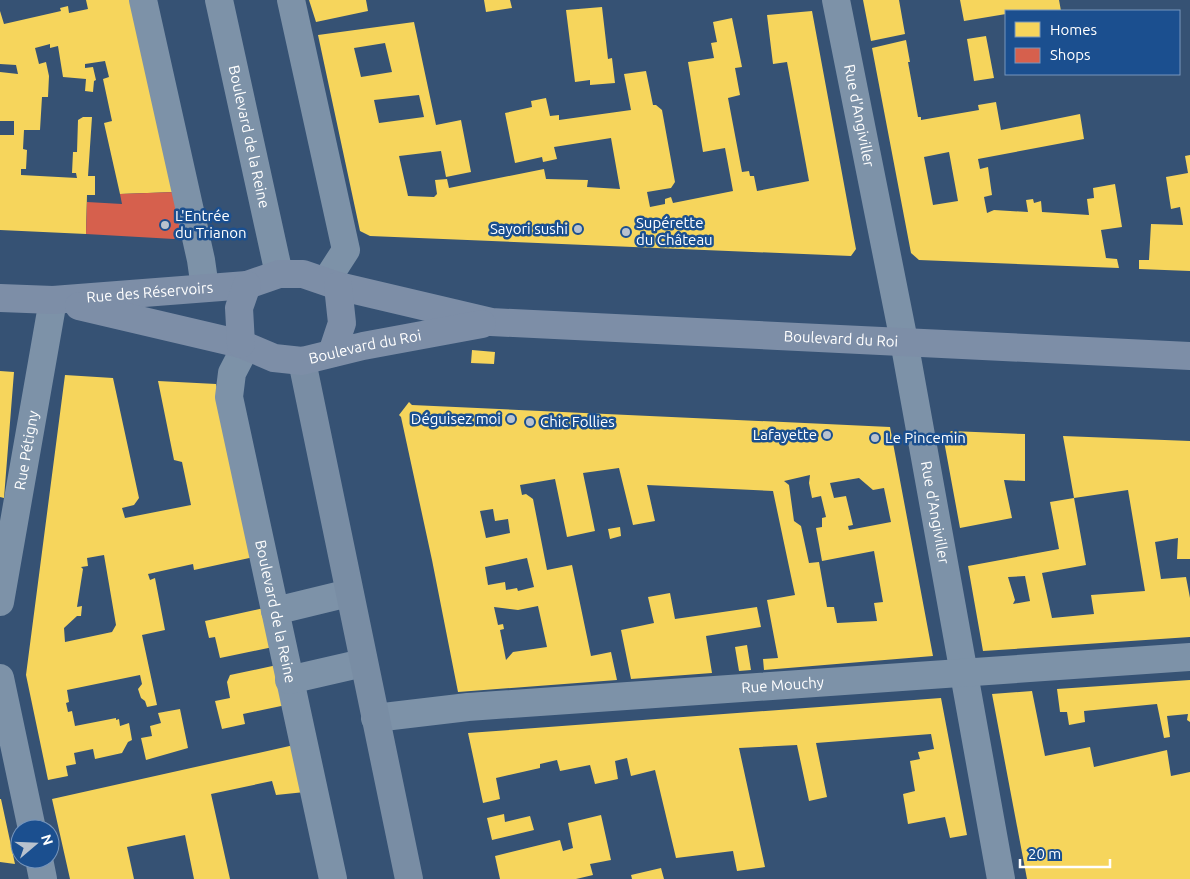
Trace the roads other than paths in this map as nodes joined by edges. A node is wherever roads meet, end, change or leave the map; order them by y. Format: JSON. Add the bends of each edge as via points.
{"nodes":[{"id":1,"x":143,"y":0,"type":"edge"},
{"id":2,"x":219,"y":0,"type":"edge"},
{"id":3,"x":291,"y":0,"type":"edge"},
{"id":4,"x":836,"y":0,"type":"edge"},
{"id":5,"x":279,"y":274,"type":"junction"},
{"id":6,"x":332,"y":284,"type":"junction"},
{"id":7,"x":247,"y":285,"type":"junction"},
{"id":8,"x":205,"y":288,"type":"junction"},
{"id":9,"x":0,"y":298,"type":"edge"},
{"id":10,"x":53,"y":300,"type":"junction"},
{"id":11,"x":491,"y":322,"type":"junction"},
{"id":12,"x":904,"y":341,"type":"junction"},
{"id":13,"x":243,"y":345,"type":"junction"},
{"id":14,"x":332,"y":353,"type":"junction"},
{"id":15,"x":1190,"y":356,"type":"edge"},
{"id":16,"x":302,"y":361,"type":"junction"},
{"id":17,"x":349,"y":593,"type":"junction"},
{"id":18,"x":0,"y":602,"type":"edge"},
{"id":19,"x":275,"y":611,"type":"junction"},
{"id":20,"x":1190,"y":657,"type":"edge"},
{"id":21,"x":363,"y":663,"type":"junction"},
{"id":22,"x":962,"y":673,"type":"junction"},
{"id":23,"x":0,"y":678,"type":"edge"},
{"id":24,"x":289,"y":680,"type":"junction"},
{"id":25,"x":375,"y":718,"type":"junction"},
{"id":26,"x":30,"y":819,"type":"edge"},
{"id":27,"x":333,"y":879,"type":"edge"},
{"id":28,"x":409,"y":879,"type":"edge"},
{"id":29,"x":1001,"y":879,"type":"edge"}],
"edges":[{"from":1,"to":8,"type":"street"},
{"from":2,"to":5,"type":"street","name":"Boulevard de la Reine"},
{"from":3,"to":6,"type":"street","via":[[346,250]]},
{"from":4,"to":12,"type":"street","name":"Rue d'Angiviller"},
{"from":5,"to":6,"type":"main road","via":[[303,274]]},
{"from":5,"to":7,"type":"main road"},
{"from":6,"to":11,"type":"main road","name":"Boulevard du Roi"},
{"from":6,"to":14,"type":"main road","via":[[342,322]]},
{"from":7,"to":8,"type":"main road","name":"Rue des Réservoirs"},
{"from":7,"to":13,"type":"main road","via":[[239,308]]},
{"from":8,"to":10,"type":"main road","name":"Rue des Réservoirs"},
{"from":9,"to":10,"type":"main road","name":"Rue des Réservoirs"},
{"from":10,"to":13,"type":"main road","name":"Rue des Réservoirs"},
{"from":10,"to":18,"type":"street","name":"Rue Pétigny"},
{"from":11,"to":12,"type":"main road","name":"Boulevard du Roi"},
{"from":11,"to":14,"type":"main road","name":"Boulevard du Roi"},
{"from":12,"to":15,"type":"main road","name":"Boulevard du Roi"},
{"from":12,"to":22,"type":"street","name":"Rue d'Angiviller"},
{"from":13,"to":16,"type":"main road","name":"Boulevard du Roi","via":[[274,358]]},
{"from":13,"to":19,"type":"street","name":"Boulevard de la Reine","via":[[232,373],[229,397]]},
{"from":14,"to":16,"type":"main road","name":"Boulevard du Roi"},
{"from":16,"to":17,"type":"main road"},
{"from":17,"to":19,"type":"street"},
{"from":17,"to":21,"type":"main road"},
{"from":19,"to":24,"type":"street","name":"Boulevard de la Reine"},
{"from":20,"to":22,"type":"street","name":"Rue Mouchy"},
{"from":21,"to":24,"type":"street"},
{"from":21,"to":25,"type":"main road"},
{"from":22,"to":25,"type":"street","name":"Rue Mouchy","via":[[443,710]]},
{"from":22,"to":29,"type":"street","name":"Rue d'Angiviller"},
{"from":23,"to":26,"type":"street"},
{"from":24,"to":27,"type":"street","name":"Boulevard de la Reine"},
{"from":25,"to":28,"type":"main road"}]}
